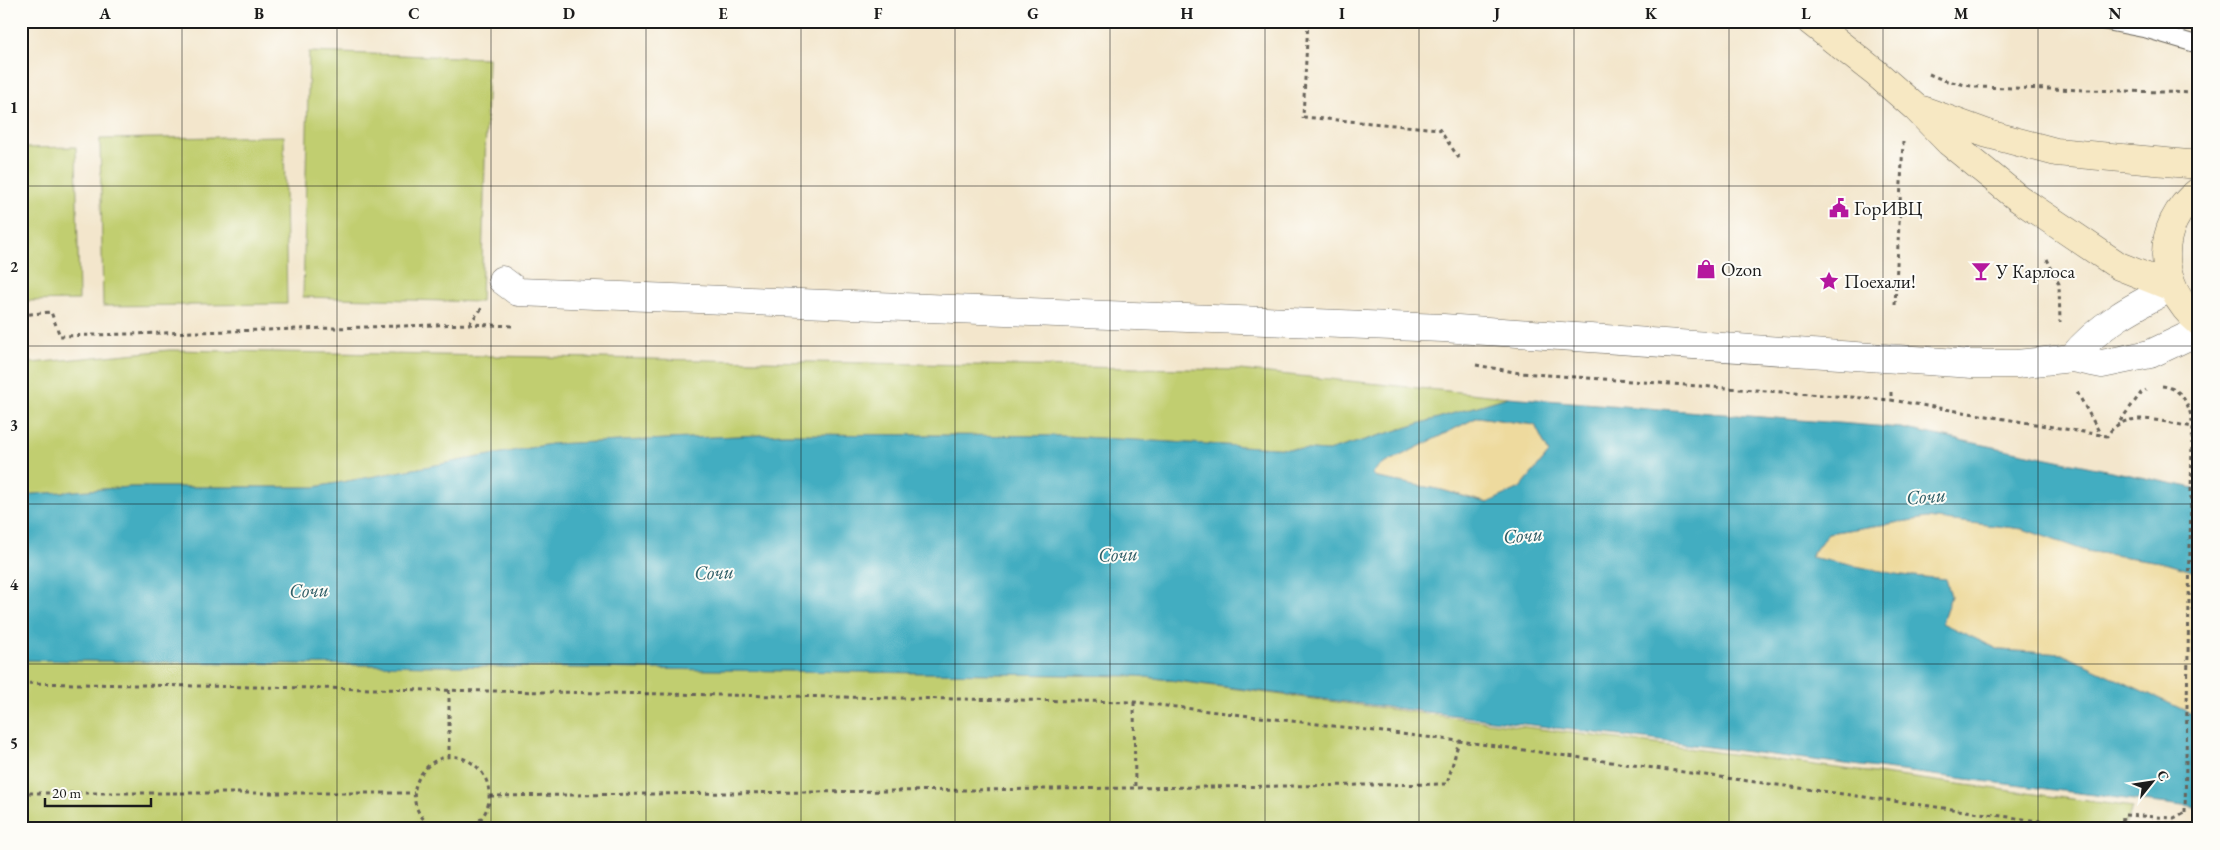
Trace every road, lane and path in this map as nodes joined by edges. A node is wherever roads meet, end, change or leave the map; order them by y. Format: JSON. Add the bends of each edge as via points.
{"nodes":[{"id":1,"x":1308,"y":21,"type":"edge"},
{"id":2,"x":1810,"y":21,"type":"edge"},
{"id":3,"x":2102,"y":21,"type":"edge"},
{"id":4,"x":2199,"y":45,"type":"edge"},
{"id":5,"x":1926,"y":73,"type":"dead end"},
{"id":6,"x":2199,"y":93,"type":"edge"},
{"id":7,"x":1916,"y":108,"type":"junction"},
{"id":8,"x":1903,"y":132,"type":"dead end"},
{"id":9,"x":1461,"y":161,"type":"dead end"},
{"id":10,"x":2199,"y":165,"type":"edge"},
{"id":11,"x":2199,"y":191,"type":"edge"},
{"id":12,"x":2044,"y":254,"type":"dead end"},
{"id":13,"x":502,"y":280,"type":"dead end"},
{"id":14,"x":2172,"y":287,"type":"junction"},
{"id":15,"x":1895,"y":305,"type":"dead end"},
{"id":16,"x":21,"y":315,"type":"edge"},
{"id":17,"x":2199,"y":322,"type":"edge"},
{"id":18,"x":519,"y":326,"type":"dead end"},
{"id":19,"x":2199,"y":332,"type":"edge"},
{"id":20,"x":1891,"y":358,"type":"junction"},
{"id":21,"x":2066,"y":359,"type":"junction"},
{"id":22,"x":1471,"y":364,"type":"dead end"},
{"id":23,"x":2158,"y":386,"type":"dead end"},
{"id":24,"x":2150,"y":388,"type":"dead end"},
{"id":25,"x":1891,"y":400,"type":"junction"},
{"id":26,"x":2120,"y":422,"type":"junction"},
{"id":27,"x":2193,"y":427,"type":"junction"},
{"id":28,"x":2101,"y":435,"type":"junction"},
{"id":29,"x":21,"y":683,"type":"edge"},
{"id":30,"x":448,"y":690,"type":"junction"},
{"id":31,"x":1134,"y":702,"type":"junction"},
{"id":32,"x":1459,"y":741,"type":"junction"},
{"id":33,"x":449,"y":757,"type":"junction"},
{"id":34,"x":1136,"y":788,"type":"junction"},
{"id":35,"x":21,"y":793,"type":"edge"},
{"id":36,"x":414,"y":793,"type":"junction"},
{"id":37,"x":490,"y":796,"type":"junction"},
{"id":38,"x":436,"y":829,"type":"edge"},
{"id":39,"x":468,"y":829,"type":"edge"},
{"id":40,"x":2096,"y":829,"type":"edge"},
{"id":41,"x":2122,"y":829,"type":"edge"}],
"edges":[{"from":1,"to":9,"type":"path","via":[[1303,117],[1439,129]]},
{"from":2,"to":7,"type":"main road"},
{"from":3,"to":4,"type":"lane"},
{"from":5,"to":6,"type":"path","via":[[1975,87]]},
{"from":7,"to":10,"type":"main road","via":[[1988,134],[2056,152]]},
{"from":7,"to":14,"type":"main road","via":[[1949,142],[2018,198],[2119,266]]},
{"from":8,"to":15,"type":"path"},
{"from":11,"to":14,"type":"main road","via":[[2175,217],[2167,240],[2166,264]]},
{"from":12,"to":21,"type":"path","via":[[2054,268],[2059,284]]},
{"from":13,"to":20,"type":"street","via":[[518,292],[1443,328]]},
{"from":14,"to":17,"type":"main road","via":[[2184,308]]},
{"from":14,"to":21,"type":"street","via":[[2123,313]]},
{"from":16,"to":18,"type":"path","via":[[51,312],[60,336],[469,324]]},
{"from":19,"to":21,"type":"street","via":[[2150,354],[2102,364]]},
{"from":20,"to":21,"type":"street","via":[[1999,364]]},
{"from":20,"to":25,"type":"path"},
{"from":21,"to":28,"type":"path"},
{"from":22,"to":25,"type":"path","via":[[1520,372]]},
{"from":23,"to":27,"type":"path","via":[[2178,392],[2186,400]]},
{"from":24,"to":26,"type":"path","via":[[2141,393]]},
{"from":25,"to":28,"type":"path"},
{"from":26,"to":27,"type":"path","via":[[2131,418]]},
{"from":26,"to":28,"type":"path","via":[[2107,436]]},
{"from":27,"to":41,"type":"path","bridge":true,"via":[[2185,812],[2174,818],[2123,815]]},
{"from":29,"to":30,"type":"path"},
{"from":30,"to":31,"type":"path"},
{"from":30,"to":33,"type":"path"},
{"from":31,"to":32,"type":"path"},
{"from":31,"to":34,"type":"path"},
{"from":32,"to":34,"type":"path","via":[[1447,784]]},
{"from":32,"to":40,"type":"path"},
{"from":33,"to":36,"type":"path","via":[[426,767],[418,777]]},
{"from":33,"to":37,"type":"path","via":[[476,766],[486,779]]},
{"from":34,"to":37,"type":"path"},
{"from":35,"to":36,"type":"path"},
{"from":36,"to":38,"type":"path","via":[[420,814]]},
{"from":37,"to":39,"type":"path","via":[[483,816]]}]}
